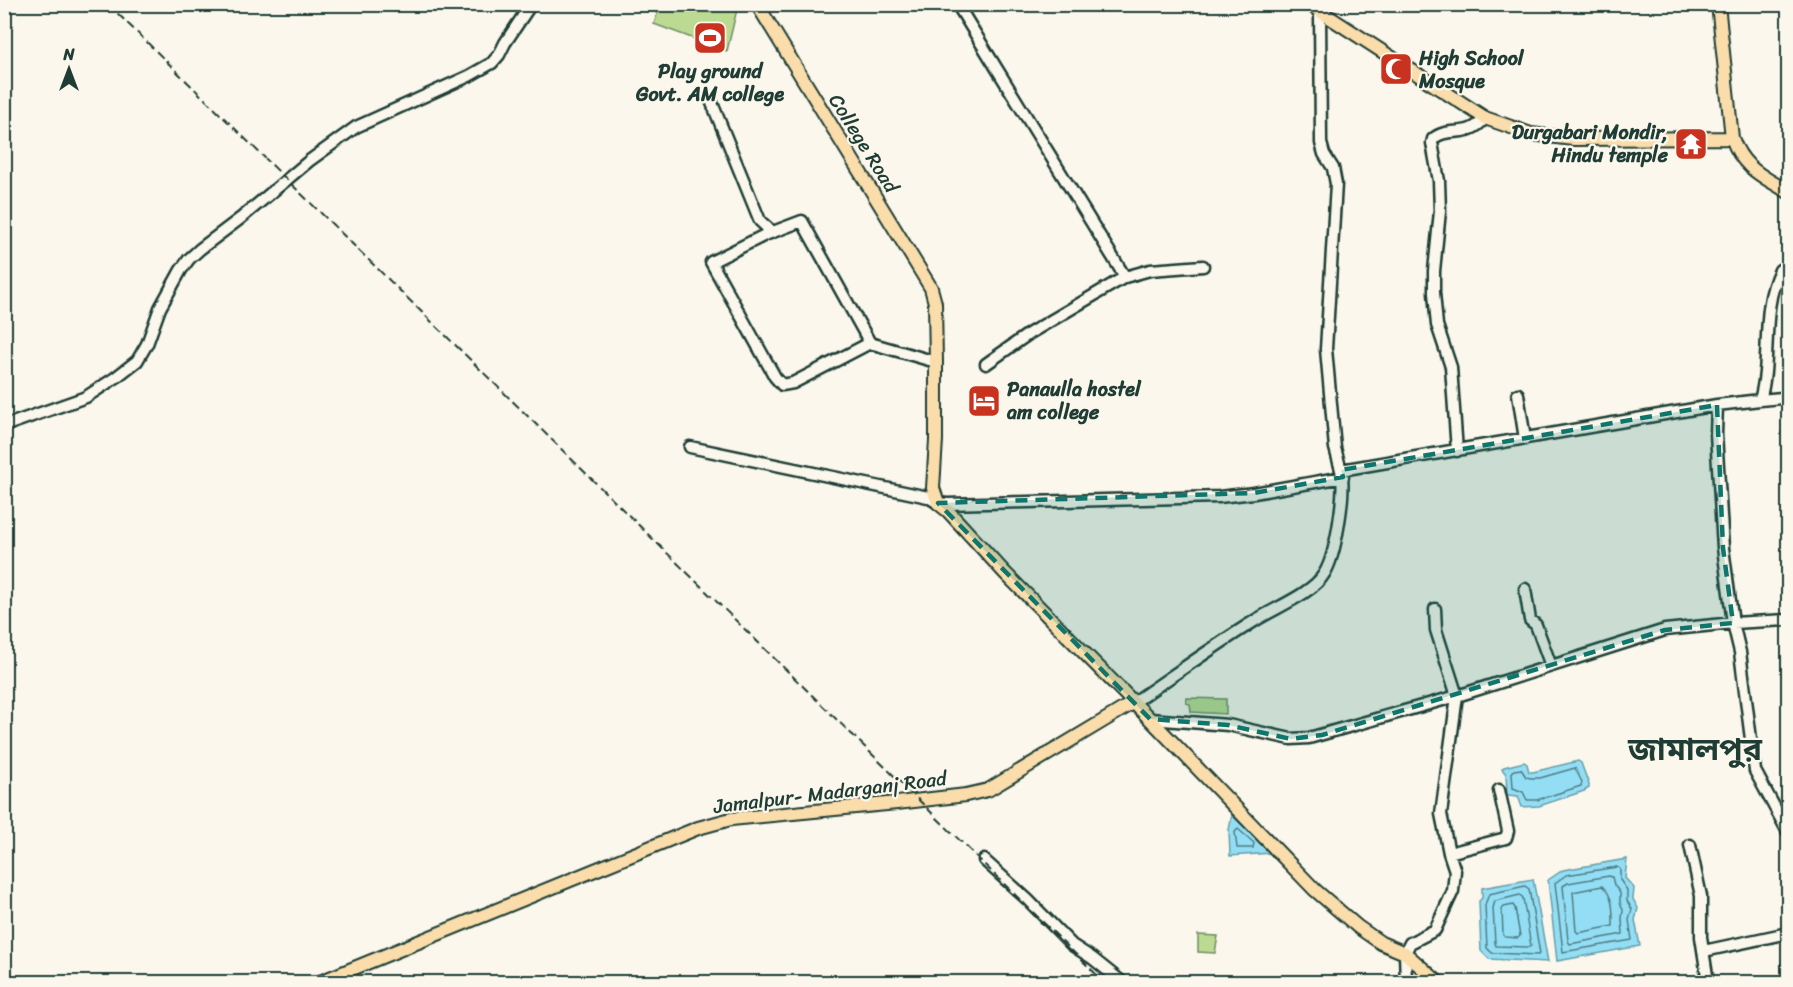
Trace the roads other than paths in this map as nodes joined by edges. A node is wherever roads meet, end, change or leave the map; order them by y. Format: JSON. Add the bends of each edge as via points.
{"nodes":[{"id":1,"x":531,"y":4,"type":"edge"},
{"id":2,"x":757,"y":4,"type":"edge"},
{"id":3,"x":957,"y":4,"type":"edge"},
{"id":4,"x":1309,"y":4,"type":"edge"},
{"id":5,"x":1718,"y":4,"type":"edge"},
{"id":6,"x":1320,"y":12,"type":"junction"},
{"id":7,"x":712,"y":103,"type":"dead end"},
{"id":8,"x":1485,"y":118,"type":"junction"},
{"id":9,"x":1732,"y":138,"type":"junction"},
{"id":10,"x":1788,"y":192,"type":"edge"},
{"id":11,"x":760,"y":221,"type":"junction"},
{"id":12,"x":772,"y":232,"type":"junction"},
{"id":13,"x":757,"y":239,"type":"junction"},
{"id":14,"x":1203,"y":266,"type":"dead end"},
{"id":15,"x":1788,"y":266,"type":"edge"},
{"id":16,"x":1125,"y":277,"type":"junction"},
{"id":17,"x":870,"y":343,"type":"junction"},
{"id":18,"x":936,"y":362,"type":"junction"},
{"id":19,"x":986,"y":364,"type":"dead end"},
{"id":20,"x":1518,"y":394,"type":"dead end"},
{"id":21,"x":1760,"y":400,"type":"junction"},
{"id":22,"x":1788,"y":400,"type":"edge"},
{"id":23,"x":1717,"y":405,"type":"junction"},
{"id":24,"x":4,"y":426,"type":"edge"},
{"id":25,"x":1525,"y":439,"type":"junction"},
{"id":26,"x":690,"y":447,"type":"dead end"},
{"id":27,"x":1457,"y":451,"type":"junction"},
{"id":28,"x":1342,"y":474,"type":"junction"},
{"id":29,"x":938,"y":503,"type":"junction"},
{"id":30,"x":1525,"y":589,"type":"dead end"},
{"id":31,"x":1435,"y":609,"type":"dead end"},
{"id":32,"x":1788,"y":620,"type":"edge"},
{"id":33,"x":1733,"y":623,"type":"junction"},
{"id":34,"x":1551,"y":666,"type":"junction"},
{"id":35,"x":1457,"y":696,"type":"junction"},
{"id":36,"x":1133,"y":703,"type":"junction"},
{"id":37,"x":1150,"y":719,"type":"junction"},
{"id":38,"x":1499,"y":790,"type":"dead end"},
{"id":39,"x":1788,"y":832,"type":"edge"},
{"id":40,"x":1690,"y":845,"type":"dead end"},
{"id":41,"x":1449,"y":853,"type":"junction"},
{"id":42,"x":984,"y":860,"type":"dead end"},
{"id":43,"x":1788,"y":933,"type":"edge"},
{"id":44,"x":1704,"y":951,"type":"junction"},
{"id":45,"x":1405,"y":953,"type":"junction"},
{"id":46,"x":320,"y":982,"type":"edge"},
{"id":47,"x":1122,"y":982,"type":"edge"},
{"id":48,"x":1406,"y":982,"type":"edge"},
{"id":49,"x":1438,"y":982,"type":"edge"},
{"id":50,"x":1708,"y":982,"type":"edge"}],
"edges":[{"from":1,"to":24,"type":"street","via":[[492,63],[356,127],[200,249],[181,270],[136,361],[115,378],[86,397]]},
{"from":2,"to":18,"type":"main road","name":"College Road","via":[[931,288]]},
{"from":3,"to":16,"type":"street"},
{"from":4,"to":6,"type":"main road"},
{"from":5,"to":9,"type":"main road"},
{"from":6,"to":8,"type":"main road"},
{"from":6,"to":28,"type":"street","via":[[1321,143],[1336,184],[1326,349],[1335,447]]},
{"from":7,"to":11,"type":"street"},
{"from":8,"to":9,"type":"main road","via":[[1541,136],[1573,139]]},
{"from":8,"to":27,"type":"street","via":[[1476,128],[1440,134],[1432,143],[1440,211],[1434,293],[1437,325],[1450,367]]},
{"from":9,"to":10,"type":"main road","via":[[1752,170]]},
{"from":11,"to":12,"type":"street"},
{"from":11,"to":13,"type":"street"},
{"from":12,"to":13,"type":"street"},
{"from":12,"to":17,"type":"street","via":[[802,221]]},
{"from":13,"to":17,"type":"street","via":[[711,262],[782,385]]},
{"from":14,"to":16,"type":"street","via":[[1150,270]]},
{"from":15,"to":21,"type":"street","via":[[1780,270],[1775,280]]},
{"from":16,"to":19,"type":"street"},
{"from":17,"to":18,"type":"street"},
{"from":18,"to":29,"type":"main road","via":[[933,488]]},
{"from":20,"to":25,"type":"street"},
{"from":21,"to":22,"type":"street"},
{"from":21,"to":23,"type":"street"},
{"from":23,"to":25,"type":"street"},
{"from":23,"to":33,"type":"street","via":[[1723,548]]},
{"from":25,"to":27,"type":"street"},
{"from":26,"to":29,"type":"street","via":[[928,496]]},
{"from":27,"to":28,"type":"street"},
{"from":28,"to":29,"type":"street","via":[[1219,497]]},
{"from":28,"to":36,"type":"street","via":[[1335,545],[1324,574],[1312,587]]},
{"from":29,"to":36,"type":"main road"},
{"from":30,"to":34,"type":"street","via":[[1530,621],[1536,626]]},
{"from":31,"to":35,"type":"street","via":[[1436,630]]},
{"from":32,"to":33,"type":"street"},
{"from":33,"to":34,"type":"street","via":[[1665,630]]},
{"from":33,"to":39,"type":"street","via":[[1755,771]]},
{"from":34,"to":35,"type":"street"},
{"from":35,"to":37,"type":"street","via":[[1309,738],[1291,739],[1228,725]]},
{"from":35,"to":41,"type":"street","via":[[1441,814]]},
{"from":36,"to":37,"type":"main road"},
{"from":36,"to":46,"type":"main road","name":"Jamalpur- Madarganj Road","via":[[988,790],[731,819],[698,828]]},
{"from":37,"to":45,"type":"main road","via":[[1315,890],[1358,927]]},
{"from":38,"to":41,"type":"street","via":[[1506,838]]},
{"from":40,"to":44,"type":"street","via":[[1701,896]]},
{"from":41,"to":45,"type":"street","via":[[1455,871],[1453,891],[1442,916],[1435,930],[1410,943]]},
{"from":42,"to":47,"type":"street","via":[[1072,945]]},
{"from":43,"to":44,"type":"street"},
{"from":44,"to":50,"type":"street"},
{"from":45,"to":48,"type":"street"},
{"from":45,"to":49,"type":"main road"}]}
